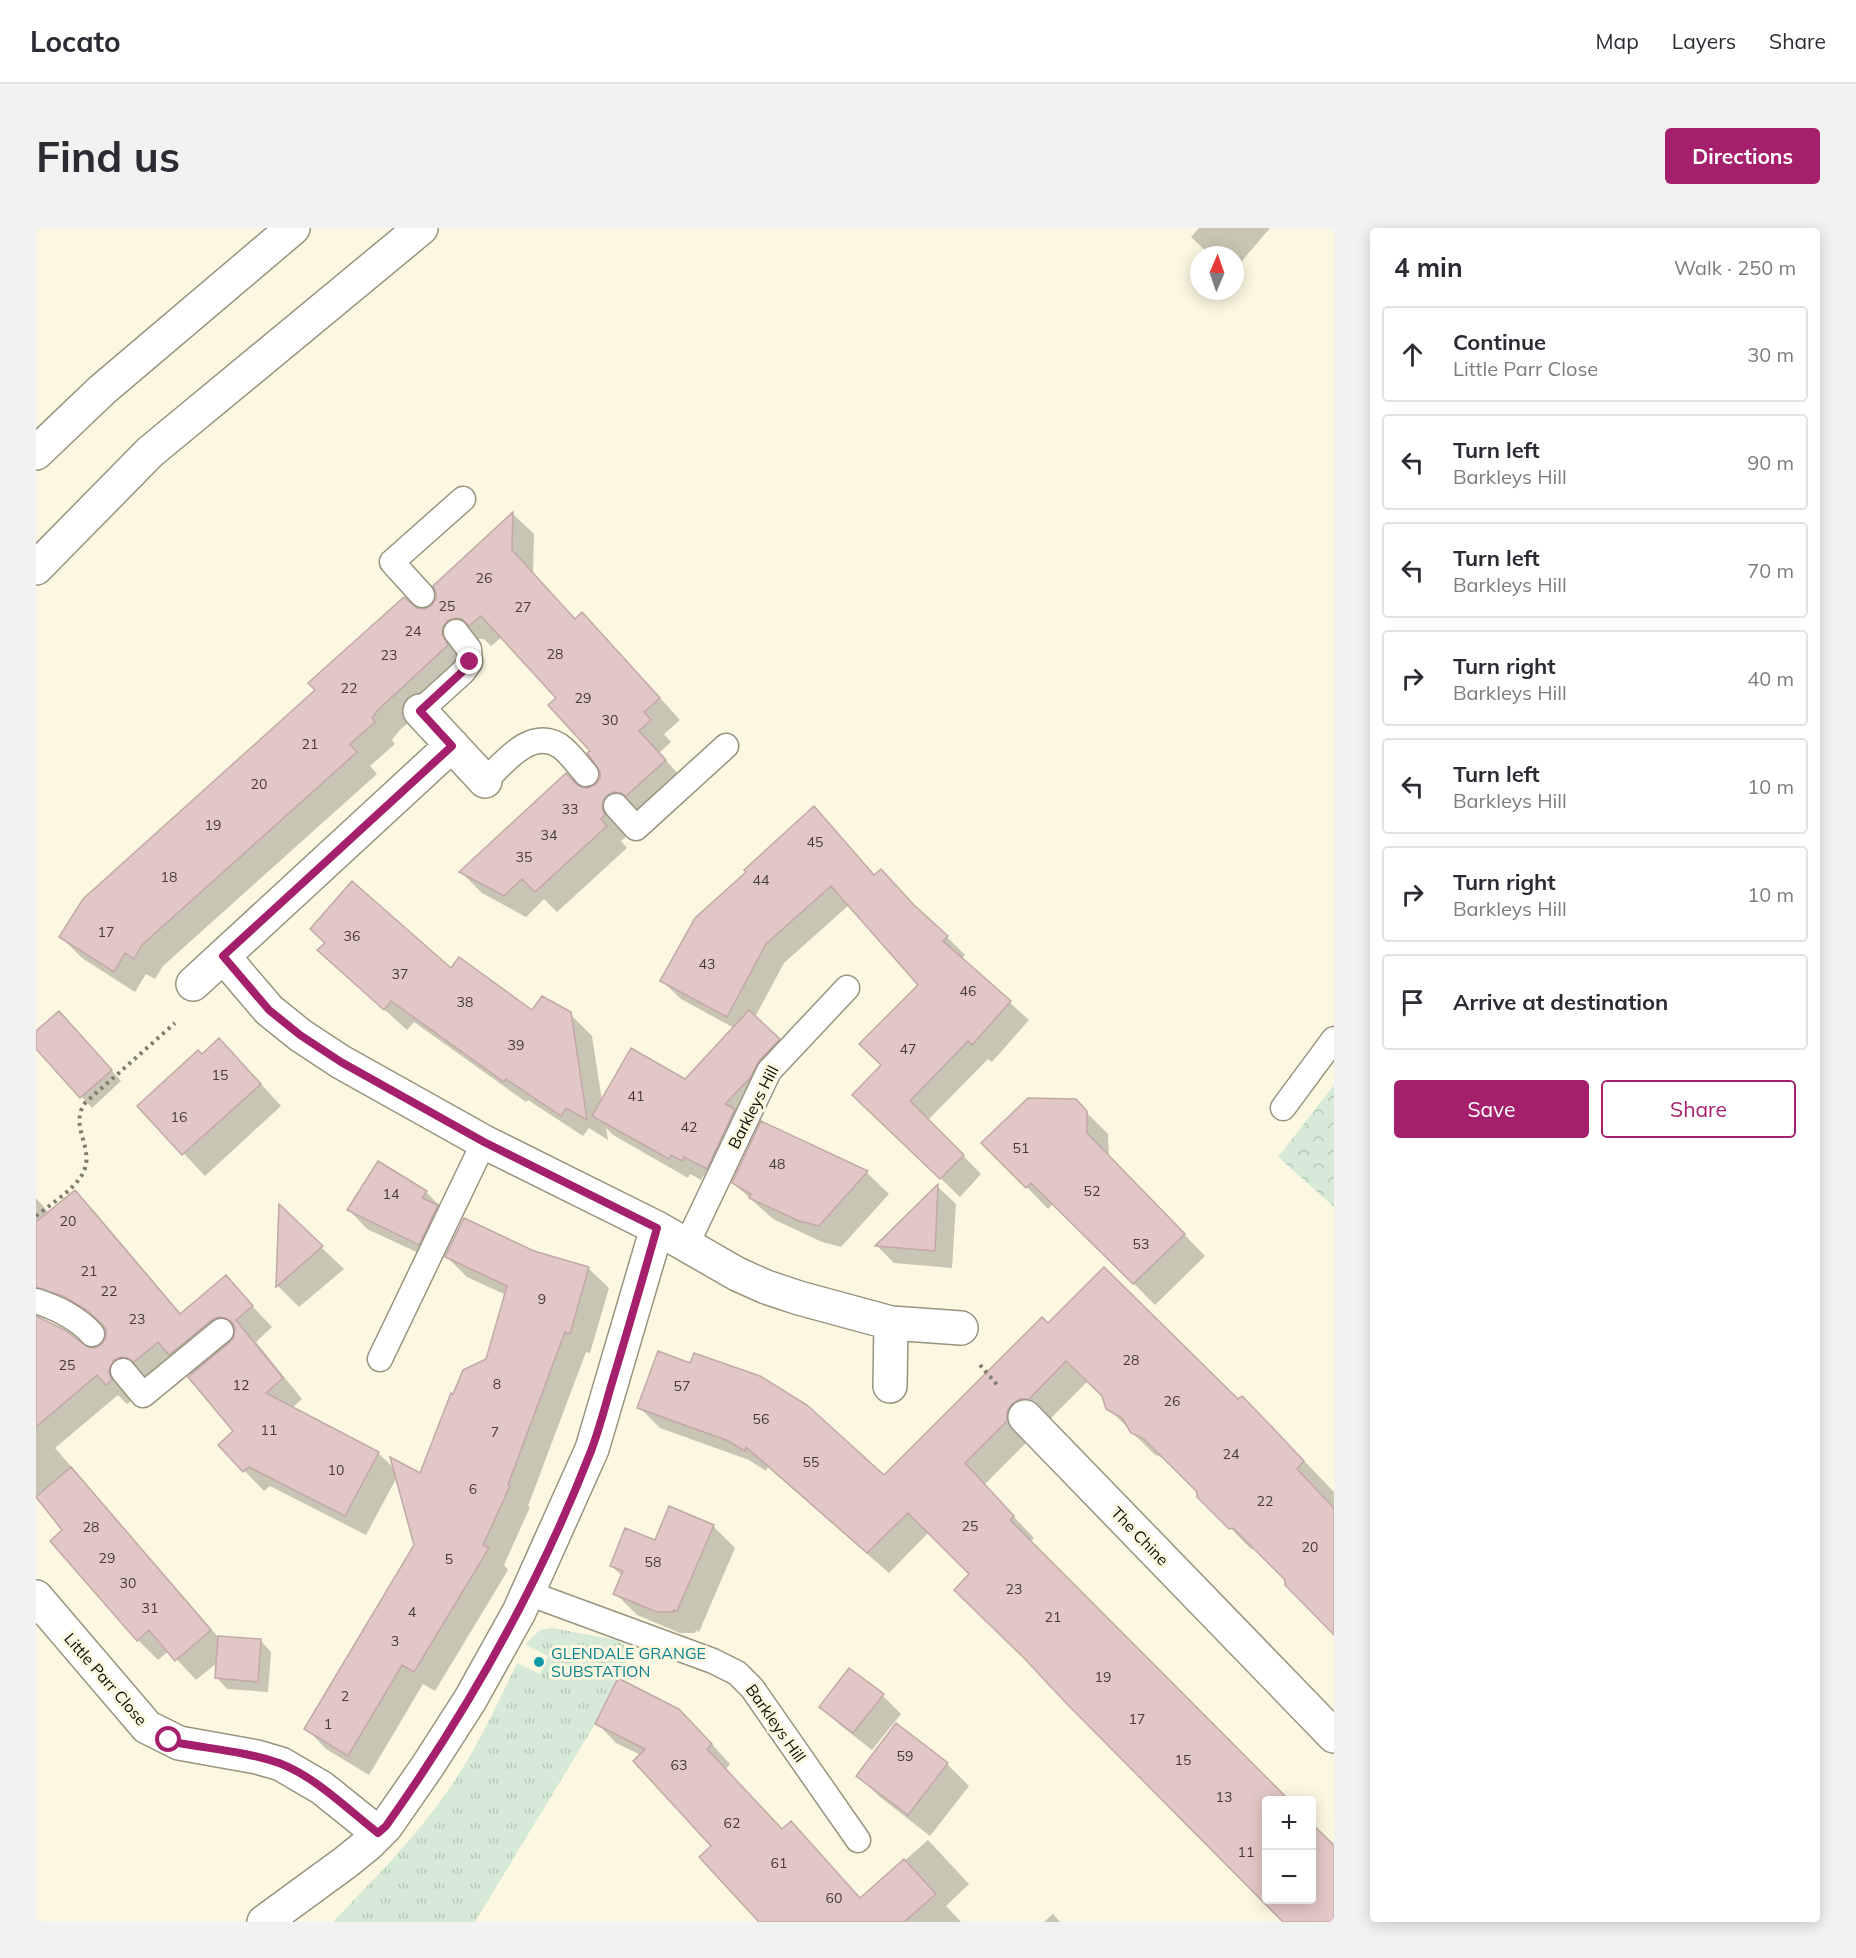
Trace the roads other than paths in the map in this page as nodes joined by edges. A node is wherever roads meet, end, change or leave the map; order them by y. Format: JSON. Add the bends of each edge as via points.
{"nodes":[{"id":1,"x":293,"y":228,"type":"edge"},
{"id":2,"x":421,"y":228,"type":"edge"},
{"id":3,"x":36,"y":453,"type":"edge"},
{"id":4,"x":463,"y":499,"type":"dead end"},
{"id":5,"x":36,"y":568,"type":"edge"},
{"id":6,"x":422,"y":595,"type":"dead end"},
{"id":7,"x":456,"y":632,"type":"dead end"},
{"id":8,"x":420,"y":711,"type":"joint"},
{"id":9,"x":452,"y":746,"type":"junction"},
{"id":10,"x":726,"y":746,"type":"dead end"},
{"id":11,"x":586,"y":774,"type":"dead end"},
{"id":12,"x":485,"y":781,"type":"joint"},
{"id":13,"x":616,"y":806,"type":"dead end"},
{"id":14,"x":223,"y":956,"type":"junction"},
{"id":15,"x":194,"y":984,"type":"road end"},
{"id":16,"x":847,"y":988,"type":"dead end"},
{"id":17,"x":1334,"y":1039,"type":"edge"},
{"id":18,"x":1283,"y":1108,"type":"dead end"},
{"id":19,"x":484,"y":1142,"type":"junction"},
{"id":20,"x":657,"y":1228,"type":"junction"},
{"id":21,"x":686,"y":1245,"type":"junction"},
{"id":22,"x":36,"y":1301,"type":"edge"},
{"id":23,"x":891,"y":1323,"type":"junction"},
{"id":24,"x":961,"y":1328,"type":"road end"},
{"id":25,"x":221,"y":1331,"type":"dead end"},
{"id":26,"x":92,"y":1334,"type":"dead end"},
{"id":27,"x":380,"y":1359,"type":"dead end"},
{"id":28,"x":123,"y":1371,"type":"dead end"},
{"id":29,"x":890,"y":1386,"type":"dead end"},
{"id":30,"x":1025,"y":1417,"type":"road end"},
{"id":31,"x":528,"y":1593,"type":"junction"},
{"id":32,"x":36,"y":1597,"type":"edge"},
{"id":33,"x":1334,"y":1736,"type":"edge"},
{"id":34,"x":378,"y":1833,"type":"junction"},
{"id":35,"x":858,"y":1840,"type":"dead end"},
{"id":36,"x":264,"y":1922,"type":"edge"}],
"edges":[{"from":1,"to":3,"type":"main road","via":[[102,390]]},
{"from":2,"to":5,"type":"main road","via":[[150,452]]},
{"from":4,"to":6,"type":"lane","via":[[393,562]]},
{"from":7,"to":8,"type":"lane","via":[[469,649],[470,662]]},
{"from":8,"to":9,"type":"main road"},
{"from":9,"to":12,"type":"main road"},
{"from":9,"to":14,"type":"main road"},
{"from":10,"to":13,"type":"lane","via":[[636,828]]},
{"from":11,"to":12,"type":"lane","via":[[562,748],[537,740],[517,751]]},
{"from":14,"to":15,"type":"main road"},
{"from":14,"to":19,"type":"main road","via":[[269,1010],[300,1035],[350,1068]]},
{"from":16,"to":21,"type":"lane","name":"Barkleys Hill","via":[[769,1071]]},
{"from":17,"to":18,"type":"lane"},
{"from":19,"to":20,"type":"main road"},
{"from":19,"to":27,"type":"lane"},
{"from":20,"to":21,"type":"main road"},
{"from":20,"to":31,"type":"main road","via":[[592,1449]]},
{"from":21,"to":23,"type":"main road","via":[[766,1287]]},
{"from":22,"to":26,"type":"lane","via":[[63,1312]]},
{"from":23,"to":24,"type":"main road"},
{"from":23,"to":29,"type":"main road"},
{"from":25,"to":28,"type":"lane","via":[[143,1395]]},
{"from":30,"to":33,"type":"main road","name":"The Chine"},
{"from":31,"to":34,"type":"main road","via":[[464,1710]]},
{"from":31,"to":35,"type":"lane","name":"Barkleys Hill","via":[[698,1654],[737,1673],[752,1688]]},
{"from":32,"to":34,"type":"main road","name":"Little Parr Close","via":[[140,1721],[156,1734],[179,1743],[281,1764],[322,1788]]},
{"from":34,"to":36,"type":"main road","via":[[346,1862]]}]}
